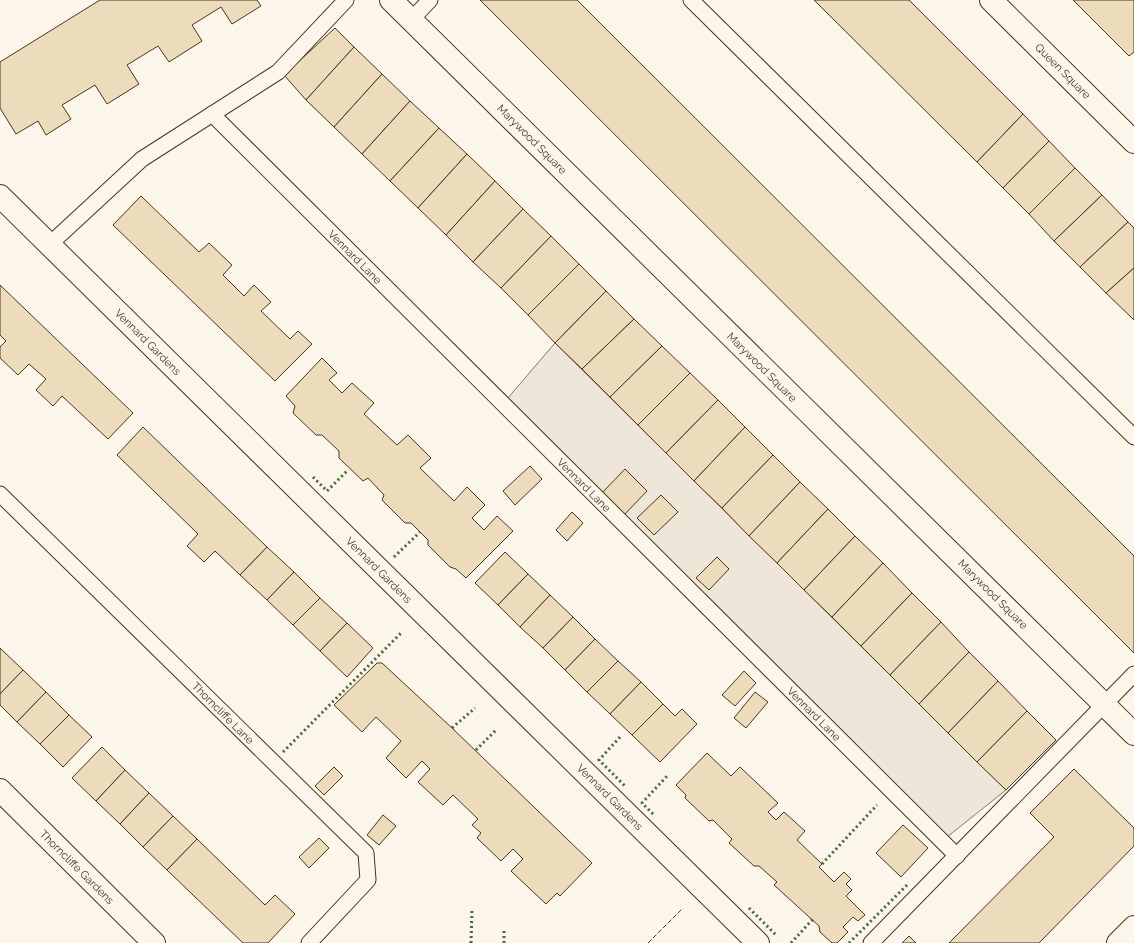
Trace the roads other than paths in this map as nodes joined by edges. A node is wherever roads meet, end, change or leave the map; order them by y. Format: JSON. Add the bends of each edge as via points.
{"nodes":[{"id":1,"x":346,"y":0,"type":"edge"},
{"id":2,"x":391,"y":0,"type":"edge"},
{"id":3,"x":430,"y":0,"type":"edge"},
{"id":4,"x":691,"y":0,"type":"edge"},
{"id":5,"x":991,"y":0,"type":"edge"},
{"id":6,"x":411,"y":20,"type":"junction"},
{"id":7,"x":212,"y":114,"type":"junction"},
{"id":8,"x":1134,"y":142,"type":"edge"},
{"id":9,"x":0,"y":196,"type":"edge"},
{"id":10,"x":49,"y":245,"type":"junction"},
{"id":11,"x":1134,"y":437,"type":"edge"},
{"id":12,"x":0,"y":494,"type":"edge"},
{"id":13,"x":1134,"y":674,"type":"edge"},
{"id":14,"x":1103,"y":703,"type":"junction"},
{"id":15,"x":1134,"y":734,"type":"edge"},
{"id":16,"x":0,"y":790,"type":"edge"},
{"id":17,"x":957,"y":856,"type":"junction"},
{"id":18,"x":1134,"y":927,"type":"edge"},
{"id":19,"x":154,"y":943,"type":"edge"},
{"id":20,"x":309,"y":943,"type":"edge"},
{"id":21,"x":758,"y":943,"type":"edge"},
{"id":22,"x":871,"y":943,"type":"edge"},
{"id":23,"x":1118,"y":943,"type":"edge"}],
"edges":[{"from":1,"to":7,"type":"lane","via":[[278,72]]},
{"from":2,"to":6,"type":"street","name":"Marywood Square"},
{"from":3,"to":6,"type":"lane"},
{"from":4,"to":11,"type":"lane"},
{"from":5,"to":8,"type":"street","name":"Queen Square"},
{"from":6,"to":14,"type":"street","name":"Marywood Square"},
{"from":7,"to":10,"type":"lane","via":[[142,159]]},
{"from":7,"to":17,"type":"lane","name":"Vennard Lane"},
{"from":9,"to":10,"type":"street","name":"Vennard Gardens"},
{"from":10,"to":21,"type":"street","name":"Vennard Gardens"},
{"from":12,"to":20,"type":"lane","name":"Thorncliffe Lane","via":[[366,853],[368,880]]},
{"from":13,"to":14,"type":"lane"},
{"from":14,"to":15,"type":"street","name":"Marywood Square"},
{"from":14,"to":17,"type":"lane"},
{"from":16,"to":19,"type":"street","name":"Thorncliffe Gardens"},
{"from":17,"to":22,"type":"lane"},
{"from":18,"to":23,"type":"street"}]}
